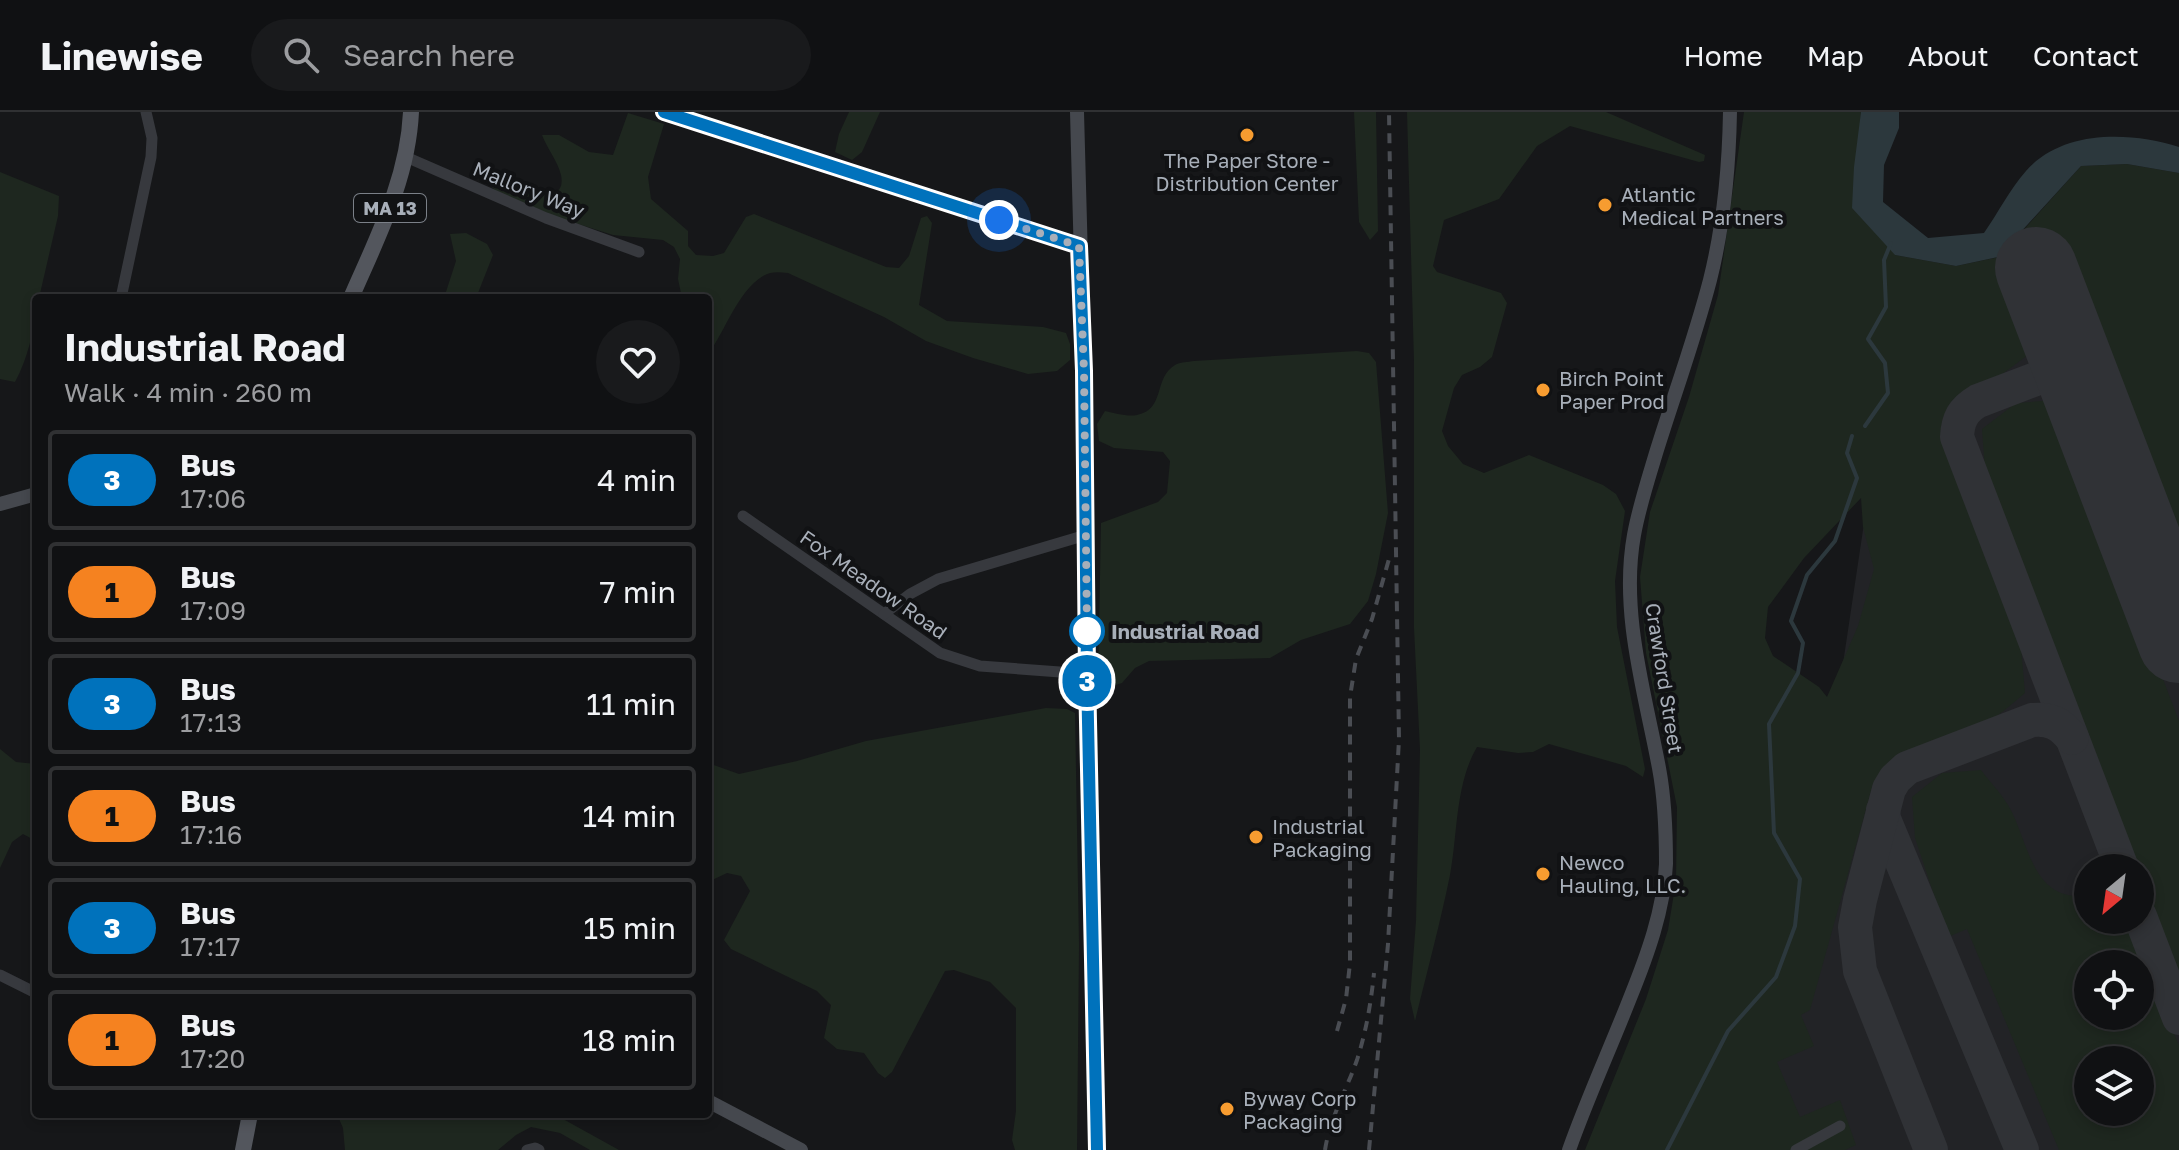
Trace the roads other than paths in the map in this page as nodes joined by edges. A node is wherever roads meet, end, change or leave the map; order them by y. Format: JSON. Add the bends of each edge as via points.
{"nodes":[{"id":1,"x":146,"y":112,"type":"edge"},
{"id":2,"x":411,"y":112,"type":"edge"},
{"id":3,"x":664,"y":112,"type":"edge"},
{"id":4,"x":1077,"y":112,"type":"edge"},
{"id":5,"x":1730,"y":112,"type":"edge"},
{"id":6,"x":406,"y":157,"type":"junction"},
{"id":7,"x":1079,"y":246,"type":"junction"},
{"id":8,"x":639,"y":252,"type":"dead end"},
{"id":9,"x":122,"y":294,"type":"edge"},
{"id":10,"x":353,"y":294,"type":"edge"},
{"id":11,"x":32,"y":495,"type":"edge"},
{"id":12,"x":0,"y":504,"type":"edge"},
{"id":13,"x":743,"y":516,"type":"dead end"},
{"id":14,"x":1086,"y":535,"type":"junction"},
{"id":15,"x":884,"y":614,"type":"junction"},
{"id":16,"x":1087,"y":674,"type":"junction"},
{"id":17,"x":0,"y":975,"type":"edge"},
{"id":18,"x":32,"y":991,"type":"edge"},
{"id":19,"x":712,"y":1103,"type":"edge"},
{"id":20,"x":249,"y":1118,"type":"edge"},
{"id":21,"x":1840,"y":1126,"type":"dead end"},
{"id":22,"x":243,"y":1150,"type":"edge"},
{"id":23,"x":527,"y":1150,"type":"edge"},
{"id":24,"x":539,"y":1150,"type":"edge"},
{"id":25,"x":801,"y":1150,"type":"edge"},
{"id":26,"x":1097,"y":1150,"type":"edge"},
{"id":27,"x":1569,"y":1150,"type":"edge"},
{"id":28,"x":1796,"y":1150,"type":"edge"}],
"edges":[{"from":1,"to":9,"type":"street","via":[[151,157]]},
{"from":2,"to":6,"type":"main road","number":"MA 13"},
{"from":3,"to":7,"type":"street"},
{"from":4,"to":7,"type":"street"},
{"from":5,"to":27,"type":"street","name":"Crawford Street","via":[[1728,184],[1710,280],[1633,537],[1634,638],[1664,809],[1662,896],[1641,970]]},
{"from":6,"to":8,"type":"street","name":"Mallory Way"},
{"from":6,"to":10,"type":"main road","number":"MA 13"},
{"from":7,"to":14,"type":"street"},
{"from":11,"to":12,"type":"street"},
{"from":13,"to":15,"type":"street","name":"Fox Meadow Road"},
{"from":14,"to":15,"type":"street","via":[[938,579]]},
{"from":14,"to":16,"type":"street"},
{"from":15,"to":16,"type":"street","name":"Fox Meadow Road","via":[[959,660],[993,668]]},
{"from":16,"to":26,"type":"street"},
{"from":17,"to":18,"type":"street"},
{"from":19,"to":25,"type":"street"},
{"from":20,"to":22,"type":"main road"},
{"from":21,"to":28,"type":"street"},
{"from":23,"to":24,"type":"street"}]}
